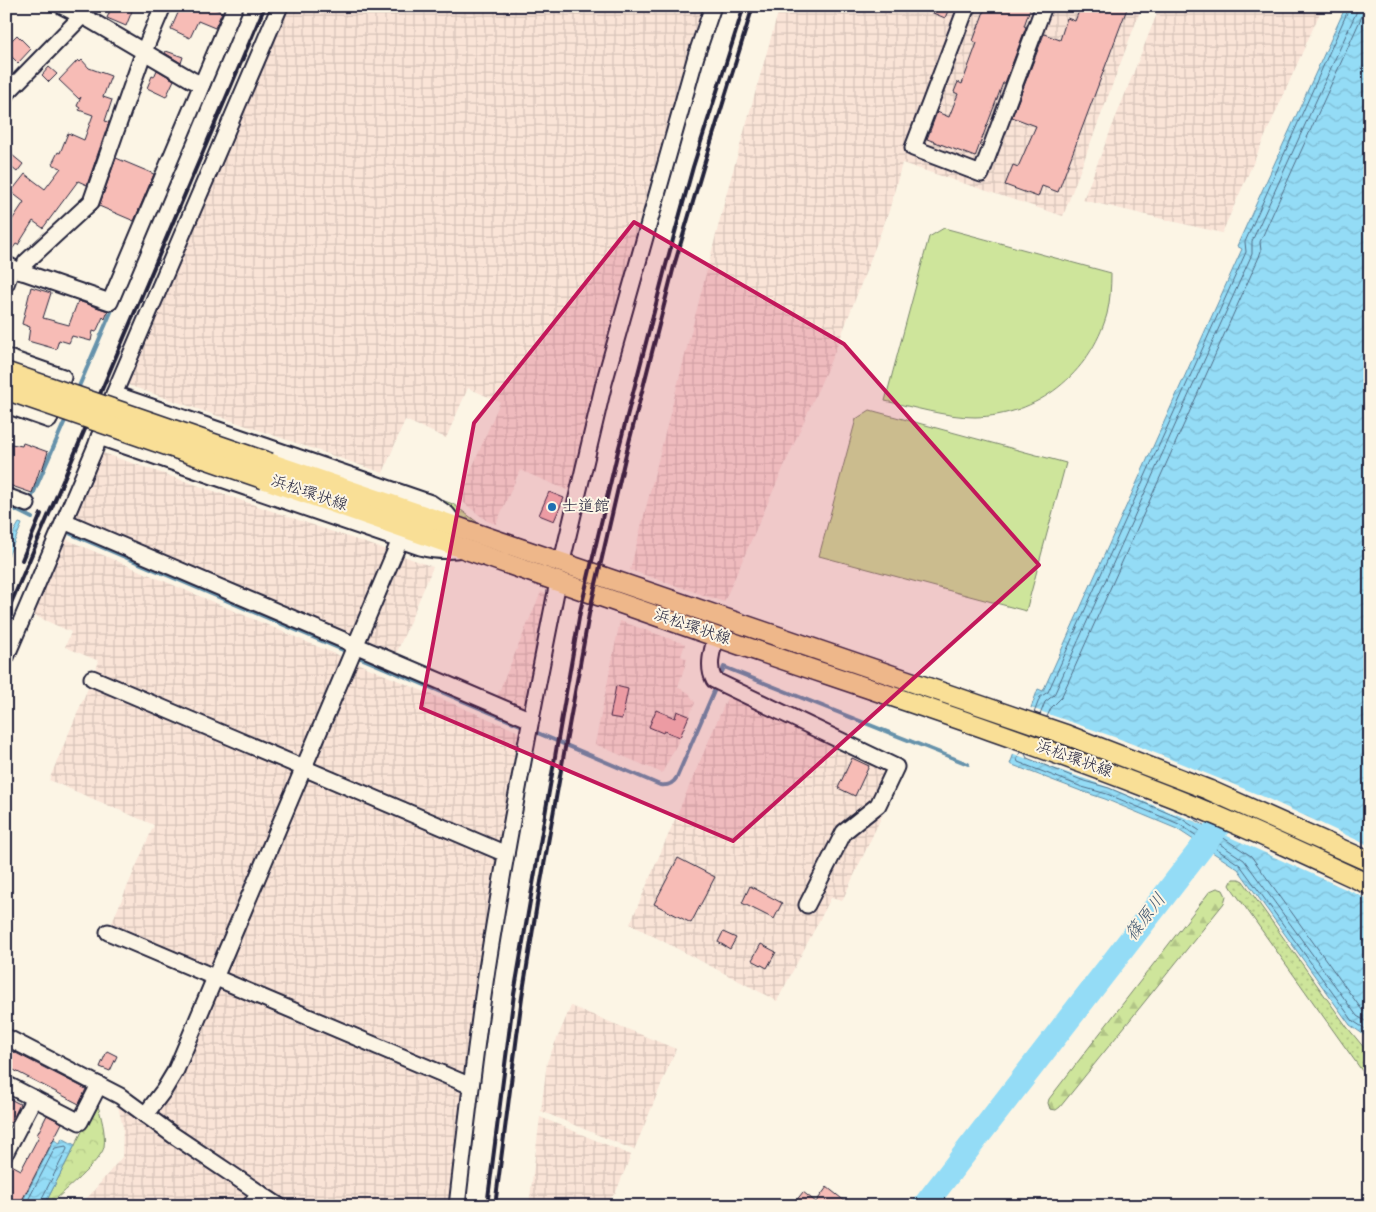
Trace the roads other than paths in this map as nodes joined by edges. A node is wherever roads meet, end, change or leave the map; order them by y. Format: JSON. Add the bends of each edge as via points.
{"nodes":[{"id":1,"x":62,"y":6,"type":"edge"},
{"id":2,"x":163,"y":6,"type":"edge"},
{"id":3,"x":235,"y":6,"type":"edge"},
{"id":4,"x":280,"y":6,"type":"edge"},
{"id":5,"x":713,"y":6,"type":"edge"},
{"id":6,"x":967,"y":6,"type":"edge"},
{"id":7,"x":1044,"y":6,"type":"edge"},
{"id":8,"x":84,"y":11,"type":"edge"},
{"id":9,"x":144,"y":51,"type":"junction"},
{"id":10,"x":202,"y":84,"type":"junction"},
{"id":11,"x":6,"y":94,"type":"edge"},
{"id":12,"x":13,"y":268,"type":"edge"},
{"id":13,"x":6,"y":284,"type":"edge"},
{"id":14,"x":6,"y":357,"type":"edge"},
{"id":15,"x":6,"y":372,"type":"edge"},
{"id":16,"x":6,"y":390,"type":"edge"},
{"id":17,"x":114,"y":394,"type":"junction"},
{"id":18,"x":6,"y":405,"type":"edge"},
{"id":19,"x":99,"y":437,"type":"junction"},
{"id":20,"x":267,"y":471,"type":"junction"},
{"id":21,"x":6,"y":496,"type":"edge"},
{"id":22,"x":27,"y":504,"type":"dead end"},
{"id":23,"x":64,"y":521,"type":"junction"},
{"id":24,"x":457,"y":527,"type":"junction"},
{"id":25,"x":400,"y":540,"type":"junction"},
{"id":26,"x":466,"y":548,"type":"junction"},
{"id":27,"x":562,"y":562,"type":"junction"},
{"id":28,"x":558,"y":582,"type":"junction"},
{"id":29,"x":706,"y":611,"type":"junction"},
{"id":30,"x":708,"y":634,"type":"junction"},
{"id":31,"x":354,"y":651,"type":"junction"},
{"id":32,"x":6,"y":657,"type":"edge"},
{"id":33,"x":92,"y":678,"type":"dead end"},
{"id":34,"x":1012,"y":716,"type":"junction"},
{"id":35,"x":530,"y":726,"type":"junction"},
{"id":36,"x":1005,"y":736,"type":"junction"},
{"id":37,"x":304,"y":768,"type":"junction"},
{"id":38,"x":506,"y":854,"type":"junction"},
{"id":39,"x":1370,"y":862,"type":"edge"},
{"id":40,"x":1370,"y":885,"type":"edge"},
{"id":41,"x":806,"y":905,"type":"dead end"},
{"id":42,"x":108,"y":932,"type":"dead end"},
{"id":43,"x":215,"y":978,"type":"junction"},
{"id":44,"x":6,"y":1037,"type":"edge"},
{"id":45,"x":6,"y":1084,"type":"edge"},
{"id":46,"x":99,"y":1085,"type":"junction"},
{"id":47,"x":471,"y":1086,"type":"junction"},
{"id":48,"x":34,"y":1098,"type":"junction"},
{"id":49,"x":145,"y":1115,"type":"junction"},
{"id":50,"x":6,"y":1152,"type":"edge"},
{"id":51,"x":260,"y":1194,"type":"junction"},
{"id":52,"x":250,"y":1206,"type":"edge"},
{"id":53,"x":278,"y":1206,"type":"edge"},
{"id":54,"x":457,"y":1206,"type":"edge"}],
"edges":[{"from":1,"to":8,"type":"street"},
{"from":2,"to":9,"type":"street"},
{"from":3,"to":10,"type":"street"},
{"from":4,"to":17,"type":"street"},
{"from":5,"to":27,"type":"street","via":[[614,346]]},
{"from":6,"to":7,"type":"street","via":[[913,148],[981,174]]},
{"from":8,"to":9,"type":"street"},
{"from":8,"to":11,"type":"street"},
{"from":9,"to":10,"type":"street"},
{"from":9,"to":12,"type":"street","via":[[91,202],[26,262]]},
{"from":10,"to":12,"type":"street","via":[[110,302]]},
{"from":12,"to":13,"type":"street"},
{"from":14,"to":18,"type":"street","via":[[63,377],[49,420]]},
{"from":15,"to":20,"type":"main road","name":"浜松環状線","bridge":true},
{"from":16,"to":20,"type":"main road","name":"浜松環状線","bridge":true},
{"from":17,"to":19,"type":"street"},
{"from":17,"to":24,"type":"street","via":[[430,503]]},
{"from":19,"to":23,"type":"street"},
{"from":19,"to":25,"type":"street"},
{"from":20,"to":24,"type":"main road","name":"浜松環状線"},
{"from":20,"to":26,"type":"main road","name":"浜松環状線"},
{"from":21,"to":22,"type":"street"},
{"from":23,"to":31,"type":"street"},
{"from":23,"to":32,"type":"street"},
{"from":24,"to":27,"type":"main road","name":"浜松環状線"},
{"from":25,"to":26,"type":"street","via":[[434,551]]},
{"from":25,"to":31,"type":"street"},
{"from":26,"to":28,"type":"main road","name":"浜松環状線"},
{"from":27,"to":29,"type":"main road","name":"浜松環状線"},
{"from":28,"to":30,"type":"main road","name":"浜松環状線"},
{"from":28,"to":35,"type":"street"},
{"from":29,"to":30,"type":"main road"},
{"from":29,"to":34,"type":"main road","name":"浜松環状線"},
{"from":30,"to":36,"type":"main road","name":"浜松環状線"},
{"from":30,"to":41,"type":"street","via":[[714,680],[896,767],[878,805],[844,832]]},
{"from":31,"to":35,"type":"street"},
{"from":31,"to":37,"type":"street"},
{"from":33,"to":37,"type":"street"},
{"from":34,"to":36,"type":"main road"},
{"from":34,"to":39,"type":"main road","name":"浜松環状線","via":[[1115,752],[1209,790]]},
{"from":35,"to":38,"type":"street"},
{"from":36,"to":40,"type":"main road","name":"浜松環状線","via":[[1248,828]]},
{"from":37,"to":38,"type":"street"},
{"from":37,"to":43,"type":"street"},
{"from":38,"to":47,"type":"street"},
{"from":42,"to":43,"type":"street"},
{"from":43,"to":47,"type":"street"},
{"from":43,"to":49,"type":"street","via":[[173,1075]]},
{"from":44,"to":46,"type":"street"},
{"from":45,"to":48,"type":"street"},
{"from":46,"to":48,"type":"street","via":[[80,1122]]},
{"from":46,"to":49,"type":"street"},
{"from":47,"to":54,"type":"street"},
{"from":48,"to":50,"type":"street"},
{"from":49,"to":51,"type":"street"},
{"from":51,"to":52,"type":"street"},
{"from":51,"to":53,"type":"street"}]}
